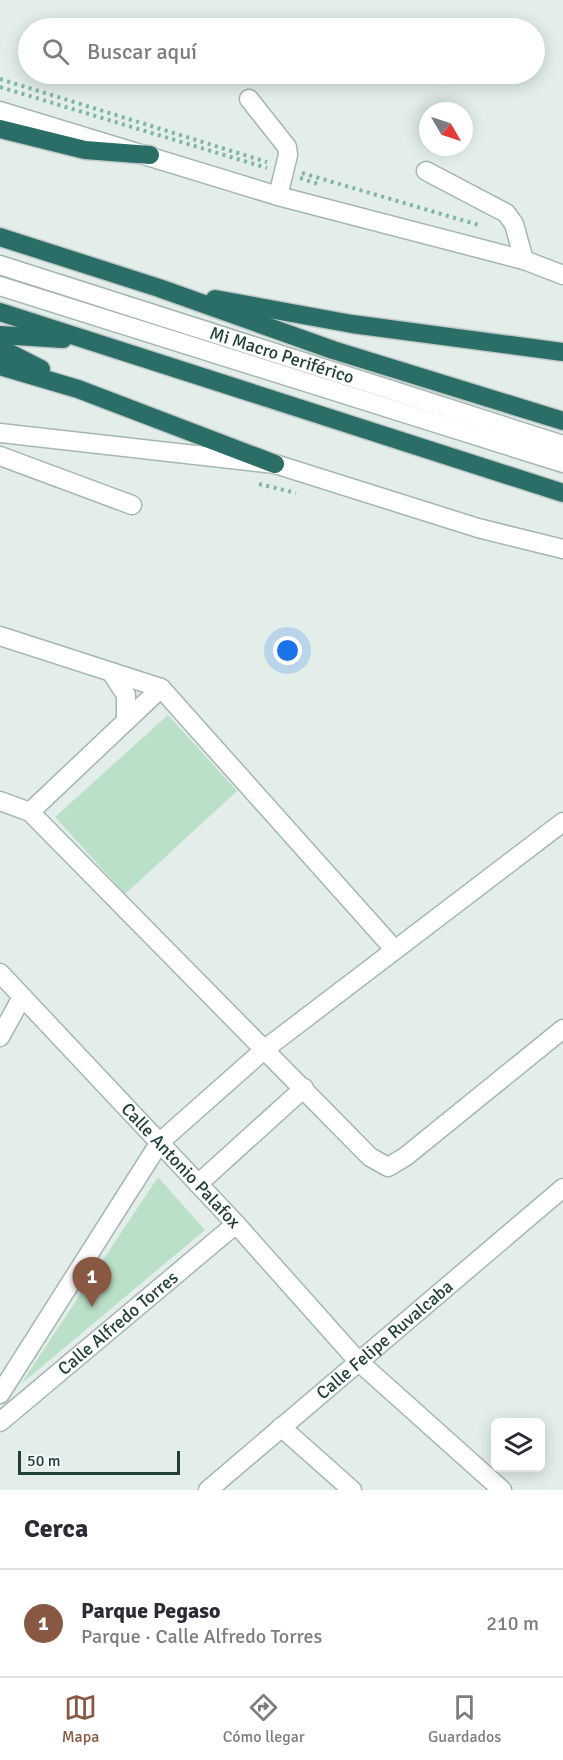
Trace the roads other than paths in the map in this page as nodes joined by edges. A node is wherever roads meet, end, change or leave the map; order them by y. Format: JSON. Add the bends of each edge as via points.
{"nodes":[{"id":1,"x":249,"y":99,"type":"dead end"},
{"id":2,"x":0,"y":111,"type":"edge"},
{"id":3,"x":0,"y":129,"type":"edge"},
{"id":4,"x":150,"y":154,"type":"junction"},
{"id":5,"x":426,"y":171,"type":"dead end"},
{"id":6,"x":278,"y":196,"type":"junction"},
{"id":7,"x":0,"y":237,"type":"edge"},
{"id":8,"x":524,"y":260,"type":"junction"},
{"id":9,"x":0,"y":265,"type":"edge"},
{"id":10,"x":563,"y":275,"type":"edge"},
{"id":11,"x":0,"y":285,"type":"edge"},
{"id":12,"x":159,"y":288,"type":"junction"},
{"id":13,"x":0,"y":312,"type":"edge"},
{"id":14,"x":0,"y":335,"type":"edge"},
{"id":15,"x":92,"y":341,"type":"junction"},
{"id":16,"x":0,"y":348,"type":"edge"},
{"id":17,"x":563,"y":352,"type":"edge"},
{"id":18,"x":0,"y":366,"type":"edge"},
{"id":19,"x":78,"y":389,"type":"junction"},
{"id":20,"x":563,"y":421,"type":"edge"},
{"id":21,"x":0,"y":433,"type":"edge"},
{"id":22,"x":563,"y":445,"type":"edge"},
{"id":23,"x":0,"y":456,"type":"edge"},
{"id":24,"x":563,"y":463,"type":"edge"},
{"id":25,"x":275,"y":464,"type":"junction"},
{"id":26,"x":563,"y":493,"type":"edge"},
{"id":27,"x":132,"y":505,"type":"dead end"},
{"id":28,"x":563,"y":549,"type":"edge"},
{"id":29,"x":0,"y":636,"type":"edge"},
{"id":30,"x":111,"y":672,"type":"junction"},
{"id":31,"x":161,"y":688,"type":"junction"},
{"id":32,"x":126,"y":721,"type":"junction"},
{"id":33,"x":0,"y":801,"type":"edge"},
{"id":34,"x":30,"y":812,"type":"junction"},
{"id":35,"x":563,"y":822,"type":"edge"},
{"id":36,"x":394,"y":949,"type":"junction"},
{"id":37,"x":0,"y":973,"type":"edge"},
{"id":38,"x":22,"y":998,"type":"junction"},
{"id":39,"x":563,"y":1029,"type":"edge"},
{"id":40,"x":0,"y":1037,"type":"edge"},
{"id":41,"x":265,"y":1049,"type":"junction"},
{"id":42,"x":304,"y":1088,"type":"junction"},
{"id":43,"x":160,"y":1142,"type":"junction"},
{"id":44,"x":198,"y":1184,"type":"junction"},
{"id":45,"x":563,"y":1188,"type":"edge"},
{"id":46,"x":236,"y":1224,"type":"junction"},
{"id":47,"x":358,"y":1361,"type":"junction"},
{"id":48,"x":0,"y":1394,"type":"edge"},
{"id":49,"x":0,"y":1422,"type":"edge"},
{"id":50,"x":281,"y":1427,"type":"junction"},
{"id":51,"x":208,"y":1490,"type":"edge"},
{"id":52,"x":352,"y":1490,"type":"edge"},
{"id":53,"x":502,"y":1490,"type":"edge"}],
"edges":[{"from":1,"to":6,"type":"street","via":[[287,147]]},
{"from":2,"to":4,"type":"street"},
{"from":3,"to":4,"type":"highway","via":[[85,150]]},
{"from":4,"to":6,"type":"street"},
{"from":5,"to":8,"type":"street","via":[[506,213],[514,224]]},
{"from":6,"to":8,"type":"street"},
{"from":7,"to":12,"type":"highway"},
{"from":8,"to":10,"type":"street"},
{"from":9,"to":22,"type":"street","name":"Mi Macro Periférico"},
{"from":11,"to":24,"type":"street","name":"Mi Macro Periférico"},
{"from":12,"to":17,"type":"highway","via":[[352,324]]},
{"from":12,"to":20,"type":"highway","via":[[333,350]]},
{"from":13,"to":15,"type":"highway"},
{"from":14,"to":15,"type":"highway"},
{"from":15,"to":26,"type":"highway"},
{"from":16,"to":19,"type":"highway"},
{"from":18,"to":19,"type":"highway"},
{"from":19,"to":25,"type":"highway"},
{"from":21,"to":25,"type":"street"},
{"from":23,"to":27,"type":"street"},
{"from":25,"to":28,"type":"street","via":[[478,528]]},
{"from":29,"to":30,"type":"street"},
{"from":30,"to":31,"type":"street"},
{"from":30,"to":32,"type":"street","via":[[126,695]]},
{"from":31,"to":32,"type":"street"},
{"from":31,"to":36,"type":"street"},
{"from":32,"to":34,"type":"street"},
{"from":33,"to":34,"type":"street"},
{"from":34,"to":41,"type":"street"},
{"from":35,"to":36,"type":"street"},
{"from":36,"to":41,"type":"street"},
{"from":37,"to":38,"type":"street","name":"Calle Antonio Palafox"},
{"from":38,"to":40,"type":"street"},
{"from":38,"to":43,"type":"street","name":"Calle Antonio Palafox"},
{"from":39,"to":42,"type":"street","via":[[388,1167],[370,1157]]},
{"from":41,"to":42,"type":"street"},
{"from":41,"to":43,"type":"street"},
{"from":42,"to":44,"type":"street"},
{"from":43,"to":44,"type":"street","name":"Calle Antonio Palafox"},
{"from":43,"to":48,"type":"street"},
{"from":44,"to":46,"type":"street","name":"Calle Antonio Palafox"},
{"from":45,"to":47,"type":"street","name":"Calle Felipe Ruvalcaba"},
{"from":46,"to":47,"type":"street","name":"Calle Antonio Palafox"},
{"from":46,"to":49,"type":"street","name":"Calle Alfredo Torres"},
{"from":47,"to":50,"type":"street","name":"Calle Felipe Ruvalcaba"},
{"from":47,"to":53,"type":"street","name":"Calle Antonio Palafox"},
{"from":50,"to":51,"type":"street","name":"Calle Felipe Ruvalcaba"},
{"from":50,"to":52,"type":"street"}]}
